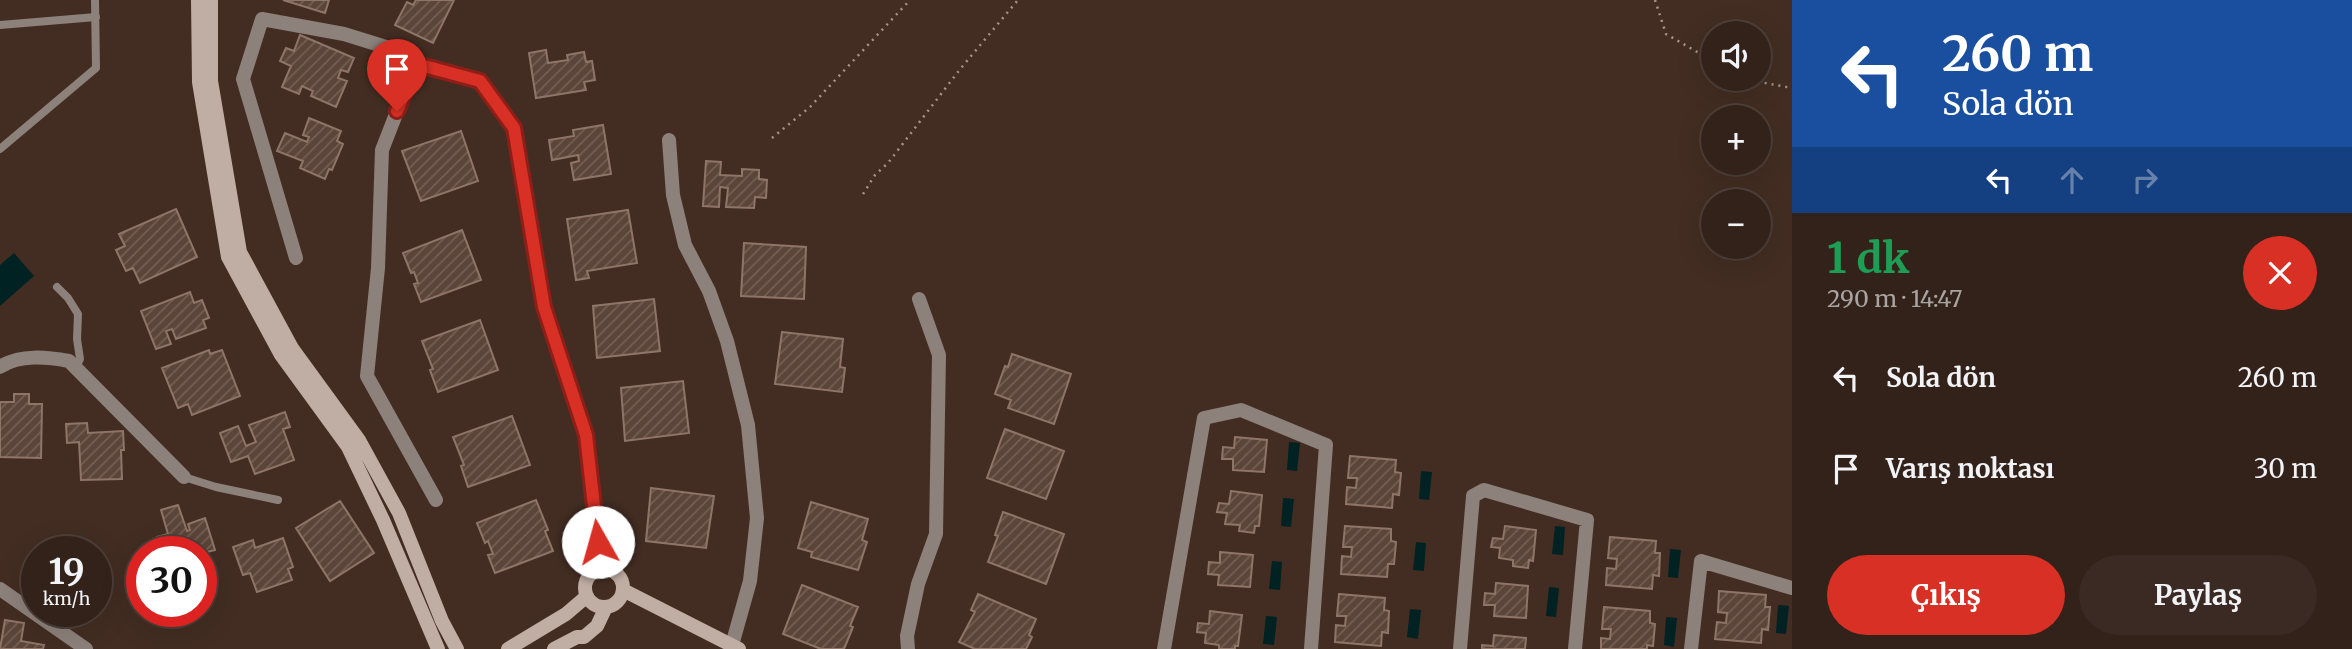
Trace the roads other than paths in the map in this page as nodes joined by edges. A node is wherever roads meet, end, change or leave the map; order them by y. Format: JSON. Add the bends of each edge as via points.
{"nodes":[{"id":1,"x":95,"y":0,"type":"edge"},
{"id":2,"x":198,"y":0,"type":"edge"},
{"id":3,"x":211,"y":0,"type":"edge"},
{"id":4,"x":96,"y":17,"type":"junction"},
{"id":5,"x":0,"y":25,"type":"edge"},
{"id":6,"x":424,"y":66,"type":"junction"},
{"id":7,"x":669,"y":140,"type":"dead end"},
{"id":8,"x":0,"y":149,"type":"edge"},
{"id":9,"x":296,"y":258,"type":"dead end"},
{"id":10,"x":57,"y":288,"type":"dead end"},
{"id":11,"x":919,"y":299,"type":"dead end"},
{"id":12,"x":0,"y":367,"type":"edge"},
{"id":13,"x":76,"y":367,"type":"junction"},
{"id":14,"x":184,"y":477,"type":"joint"},
{"id":15,"x":278,"y":500,"type":"dead end"},
{"id":16,"x":436,"y":500,"type":"dead end"},
{"id":17,"x":601,"y":569,"type":"junction"},
{"id":18,"x":1792,"y":588,"type":"edge"},
{"id":19,"x":0,"y":589,"type":"edge"},
{"id":20,"x":623,"y":590,"type":"junction"},
{"id":21,"x":587,"y":596,"type":"junction"},
{"id":22,"x":606,"y":607,"type":"junction"},
{"id":23,"x":584,"y":637,"type":"junction"},
{"id":24,"x":736,"y":647,"type":"edge"},
{"id":25,"x":86,"y":649,"type":"edge"},
{"id":26,"x":438,"y":649,"type":"edge"},
{"id":27,"x":457,"y":649,"type":"edge"},
{"id":28,"x":508,"y":649,"type":"edge"},
{"id":29,"x":554,"y":649,"type":"edge"},
{"id":30,"x":573,"y":649,"type":"edge"},
{"id":31,"x":908,"y":649,"type":"edge"},
{"id":32,"x":1164,"y":649,"type":"edge"},
{"id":33,"x":1311,"y":649,"type":"edge"},
{"id":34,"x":1460,"y":649,"type":"edge"},
{"id":35,"x":1575,"y":649,"type":"edge"},
{"id":36,"x":1691,"y":649,"type":"edge"}],
"edges":[{"from":1,"to":4,"type":"lane"},
{"from":2,"to":26,"type":"main road","via":[[198,82],[228,257],[281,355],[348,447]]},
{"from":3,"to":27,"type":"main road","via":[[211,81],[240,252],[292,348],[359,440],[398,513]]},
{"from":4,"to":5,"type":"lane"},
{"from":4,"to":8,"type":"lane","via":[[96,68]]},
{"from":6,"to":9,"type":"street","via":[[365,40],[262,19],[243,79]]},
{"from":6,"to":16,"type":"street","via":[[405,92],[382,150],[367,376]]},
{"from":6,"to":17,"type":"street","via":[[480,81],[514,128],[544,307],[586,435]]},
{"from":7,"to":24,"type":"street","via":[[673,195],[685,245],[709,291],[727,341],[748,425],[757,518]]},
{"from":10,"to":13,"type":"lane","via":[[78,314],[80,359]]},
{"from":11,"to":31,"type":"street","via":[[939,355],[936,534],[918,584]]},
{"from":12,"to":13,"type":"street","via":[[11,360],[49,357]]},
{"from":13,"to":14,"type":"street"},
{"from":14,"to":15,"type":"lane"},
{"from":17,"to":20,"type":"main road","via":[[614,572]]},
{"from":17,"to":21,"type":"main road","via":[[586,581]]},
{"from":18,"to":36,"type":"street","via":[[1701,561]]},
{"from":19,"to":25,"type":"street"},
{"from":20,"to":22,"type":"main road","via":[[618,601]]},
{"from":20,"to":24,"type":"main road"},
{"from":21,"to":22,"type":"main road","via":[[596,606]]},
{"from":21,"to":28,"type":"main road"},
{"from":22,"to":23,"type":"main road","via":[[597,626]]},
{"from":23,"to":29,"type":"main road"},
{"from":23,"to":30,"type":"main road"},
{"from":32,"to":33,"type":"street","via":[[1204,418],[1241,410],[1326,445]]},
{"from":34,"to":35,"type":"street","via":[[1473,496],[1484,490],[1587,520]]}]}
